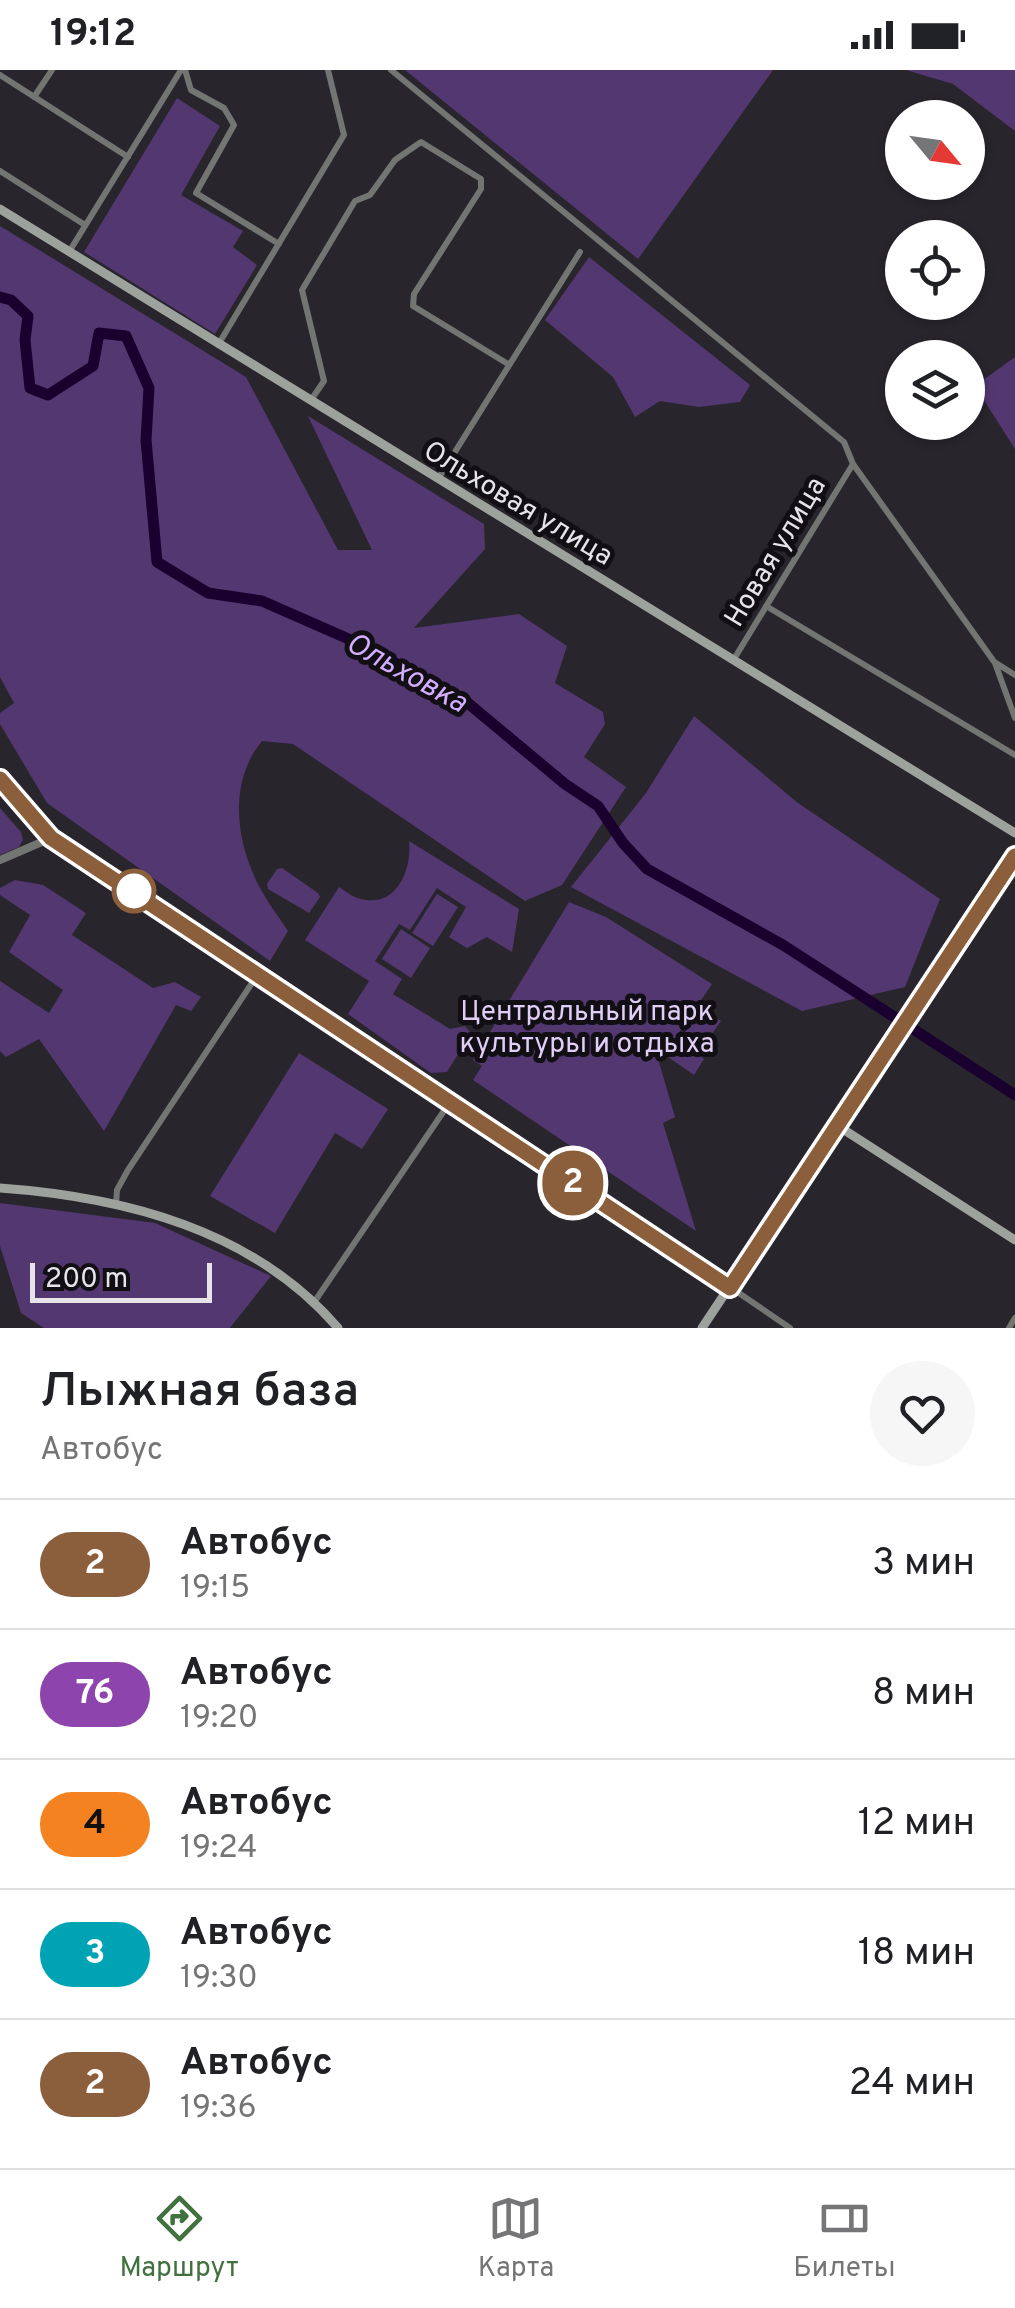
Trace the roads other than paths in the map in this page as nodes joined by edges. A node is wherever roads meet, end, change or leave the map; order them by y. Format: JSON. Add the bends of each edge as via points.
{"nodes":[{"id":1,"x":52,"y":70,"type":"edge"},
{"id":2,"x":183,"y":70,"type":"edge"},
{"id":3,"x":328,"y":70,"type":"edge"},
{"id":4,"x":391,"y":70,"type":"edge"},
{"id":5,"x":0,"y":75,"type":"edge"},
{"id":6,"x":34,"y":97,"type":"junction"},
{"id":7,"x":128,"y":156,"type":"junction"},
{"id":8,"x":0,"y":171,"type":"edge"},
{"id":9,"x":0,"y":209,"type":"edge"},
{"id":10,"x":85,"y":225,"type":"junction"},
{"id":11,"x":279,"y":244,"type":"junction"},
{"id":12,"x":68,"y":252,"type":"junction"},
{"id":13,"x":580,"y":252,"type":"dead end"},
{"id":14,"x":218,"y":344,"type":"junction"},
{"id":15,"x":508,"y":364,"type":"junction"},
{"id":16,"x":310,"y":401,"type":"junction"},
{"id":17,"x":853,"y":464,"type":"junction"},
{"id":18,"x":438,"y":479,"type":"junction"},
{"id":19,"x":766,"y":606,"type":"junction"},
{"id":20,"x":733,"y":661,"type":"junction"},
{"id":21,"x":995,"y":662,"type":"junction"},
{"id":22,"x":1015,"y":675,"type":"edge"},
{"id":23,"x":1015,"y":718,"type":"edge"},
{"id":24,"x":1015,"y":755,"type":"edge"},
{"id":25,"x":0,"y":779,"type":"edge"},
{"id":26,"x":1015,"y":832,"type":"edge"},
{"id":27,"x":51,"y":838,"type":"junction"},
{"id":28,"x":1015,"y":856,"type":"edge"},
{"id":29,"x":0,"y":860,"type":"edge"},
{"id":30,"x":258,"y":974,"type":"junction"},
{"id":31,"x":450,"y":1102,"type":"junction"},
{"id":32,"x":835,"y":1124,"type":"junction"},
{"id":33,"x":0,"y":1188,"type":"edge"},
{"id":34,"x":116,"y":1204,"type":"junction"},
{"id":35,"x":1015,"y":1240,"type":"edge"},
{"id":36,"x":730,"y":1288,"type":"junction"},
{"id":37,"x":315,"y":1301,"type":"junction"},
{"id":38,"x":1015,"y":1318,"type":"edge"},
{"id":39,"x":338,"y":1328,"type":"edge"},
{"id":40,"x":702,"y":1328,"type":"edge"},
{"id":41,"x":790,"y":1328,"type":"edge"},
{"id":42,"x":1009,"y":1328,"type":"edge"}],
"edges":[{"from":1,"to":6,"type":"street"},
{"from":2,"to":7,"type":"street"},
{"from":2,"to":11,"type":"street","via":[[191,90],[224,108],[234,126],[196,193]]},
{"from":3,"to":11,"type":"street","via":[[344,135]]},
{"from":4,"to":17,"type":"street","via":[[844,442]]},
{"from":5,"to":6,"type":"street"},
{"from":6,"to":7,"type":"street"},
{"from":7,"to":10,"type":"street"},
{"from":8,"to":10,"type":"street"},
{"from":9,"to":12,"type":"main road","name":"Ольховая улица"},
{"from":10,"to":12,"type":"street"},
{"from":11,"to":14,"type":"street"},
{"from":12,"to":14,"type":"main road","name":"Ольховая улица"},
{"from":13,"to":15,"type":"street"},
{"from":14,"to":16,"type":"main road","name":"Ольховая улица"},
{"from":15,"to":16,"type":"street","via":[[413,306],[414,294],[481,190],[481,179],[421,142],[356,201],[302,290],[324,380]]},
{"from":15,"to":18,"type":"street"},
{"from":16,"to":18,"type":"main road","name":"Ольховая улица"},
{"from":17,"to":19,"type":"street","name":"Новая улица"},
{"from":17,"to":21,"type":"street"},
{"from":18,"to":20,"type":"main road","name":"Ольховая улица"},
{"from":19,"to":20,"type":"street","name":"Новая улица"},
{"from":19,"to":24,"type":"street"},
{"from":20,"to":26,"type":"main road","name":"Ольховая улица"},
{"from":21,"to":22,"type":"street"},
{"from":21,"to":23,"type":"street"},
{"from":25,"to":27,"type":"main road"},
{"from":27,"to":29,"type":"street"},
{"from":27,"to":30,"type":"main road"},
{"from":28,"to":32,"type":"main road"},
{"from":30,"to":31,"type":"main road"},
{"from":30,"to":34,"type":"street","via":[[128,1170]]},
{"from":31,"to":36,"type":"main road"},
{"from":31,"to":37,"type":"street"},
{"from":32,"to":35,"type":"main road"},
{"from":32,"to":36,"type":"main road"},
{"from":33,"to":34,"type":"main road"},
{"from":34,"to":37,"type":"main road","via":[[224,1240]]},
{"from":36,"to":40,"type":"main road"},
{"from":36,"to":41,"type":"street"},
{"from":37,"to":39,"type":"main road"},
{"from":38,"to":42,"type":"street"}]}
